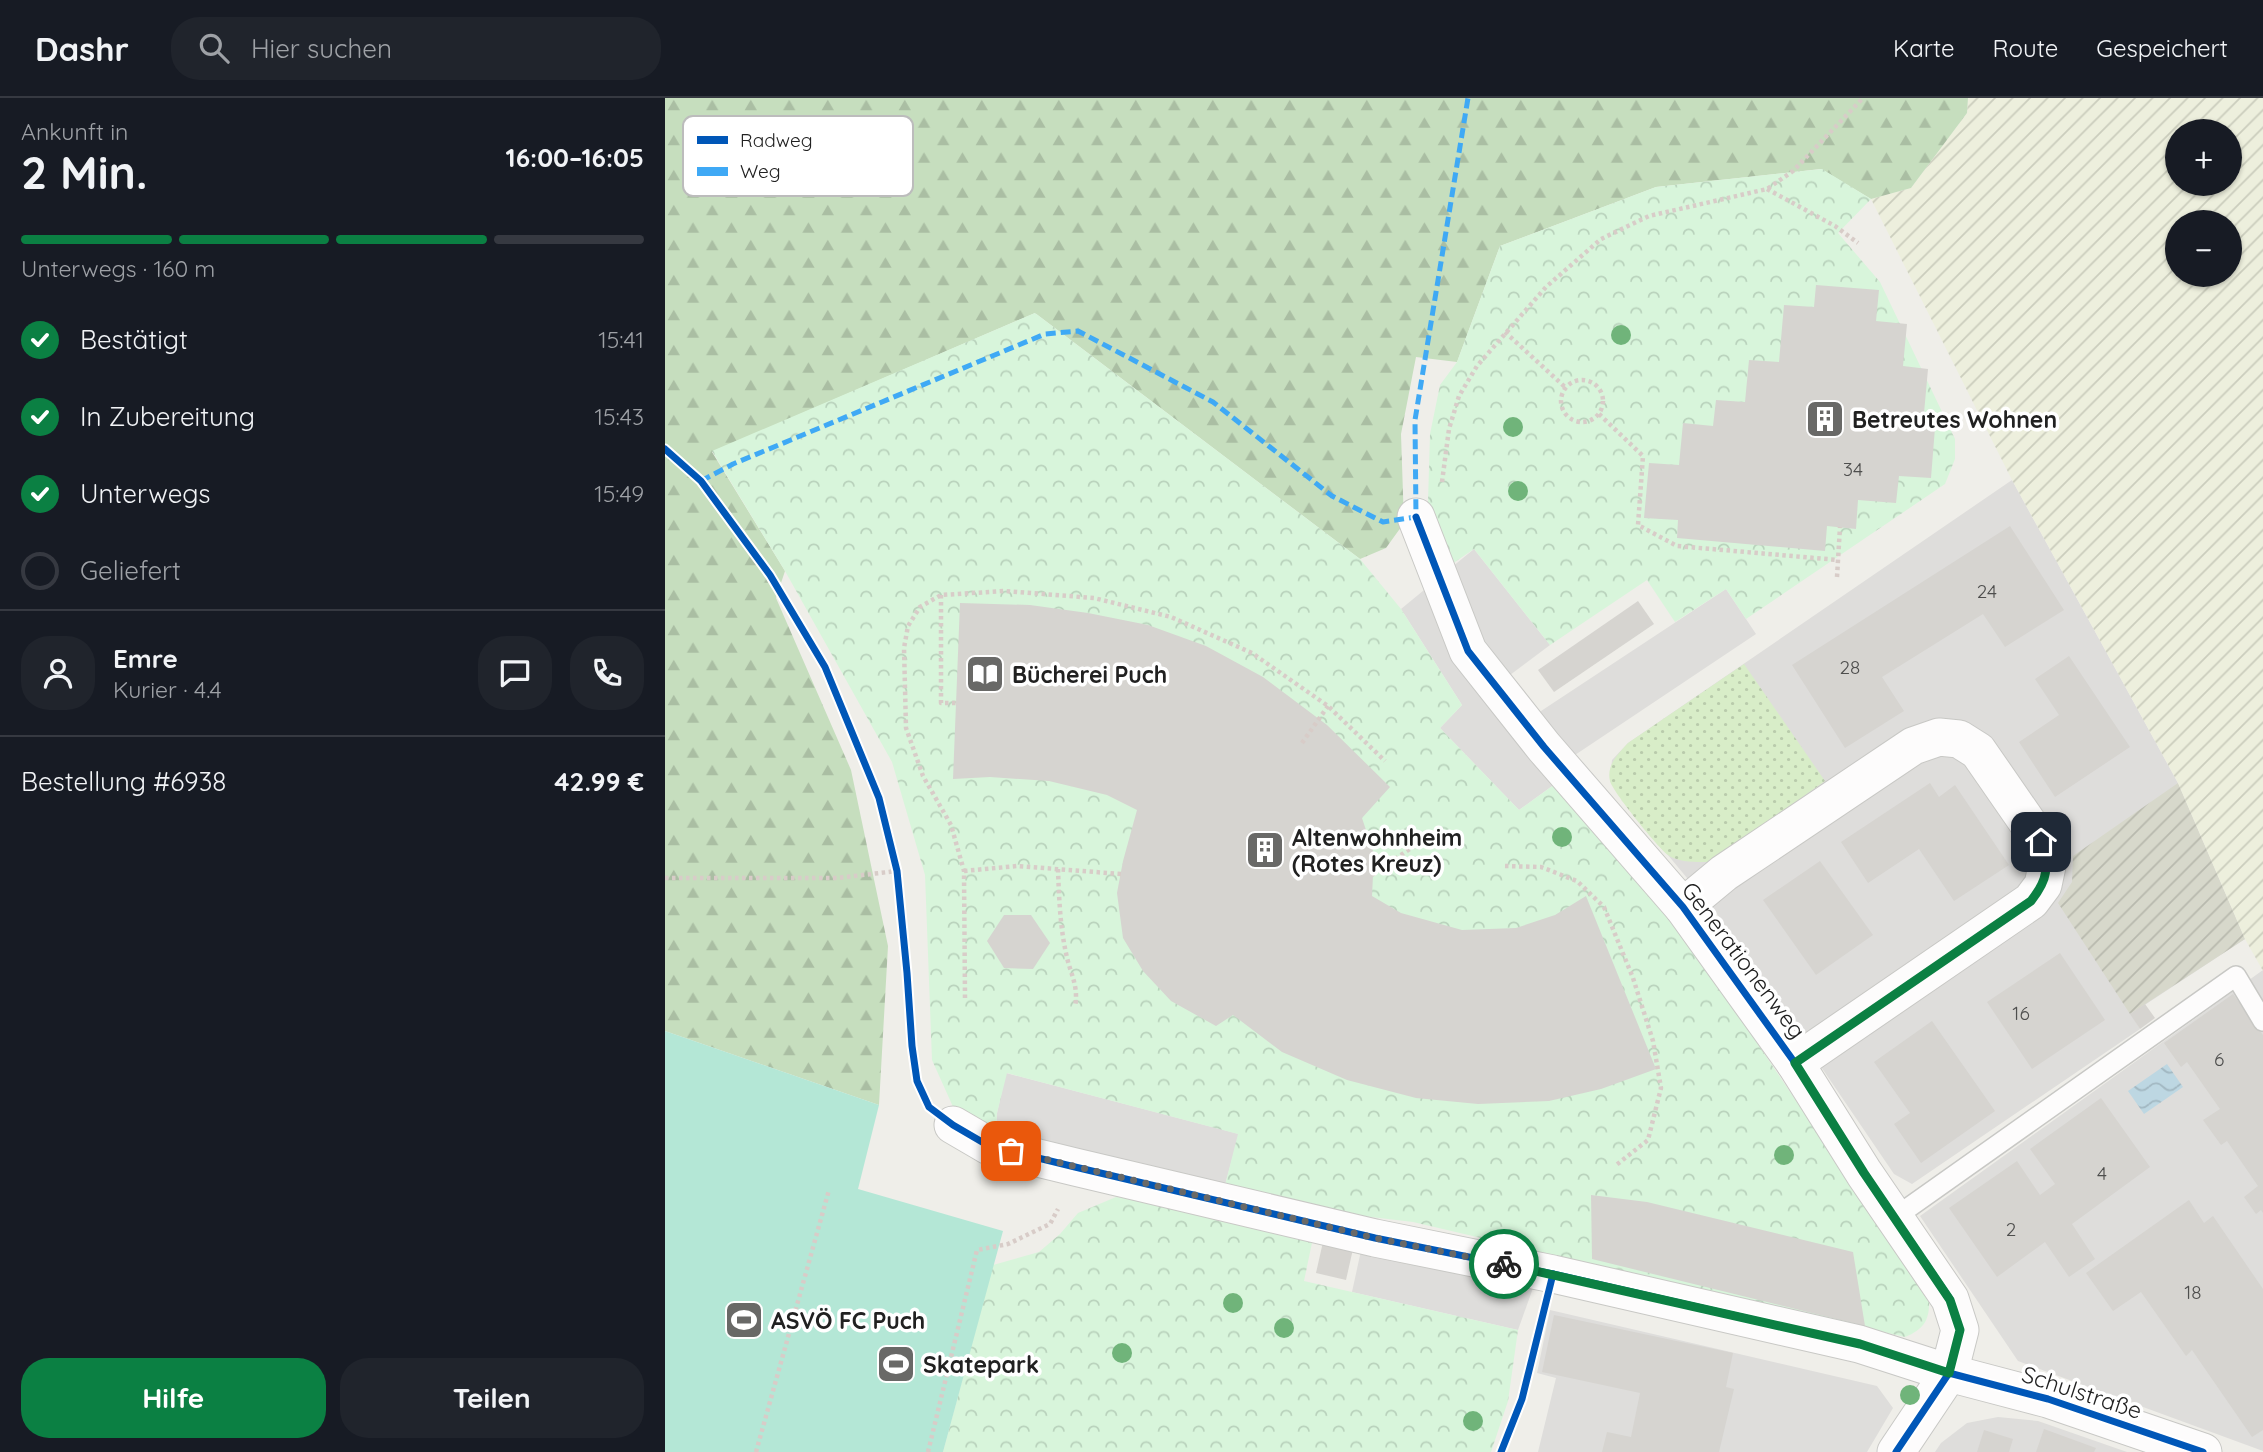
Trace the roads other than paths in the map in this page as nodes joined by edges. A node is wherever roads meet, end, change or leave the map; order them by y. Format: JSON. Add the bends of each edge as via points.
{"nodes":[{"id":1,"x":1416,"y":517,"type":"road end"},
{"id":2,"x":1683,"y":907,"type":"junction"},
{"id":3,"x":2263,"y":1021,"type":"edge"},
{"id":4,"x":1795,"y":1063,"type":"junction"},
{"id":5,"x":953,"y":1125,"type":"dead end"},
{"id":6,"x":1894,"y":1218,"type":"junction"},
{"id":7,"x":1949,"y":1373,"type":"junction"},
{"id":8,"x":1896,"y":1452,"type":"edge"},
{"id":9,"x":2203,"y":1452,"type":"edge"}],
"edges":[{"from":1,"to":2,"type":"street","name":"Generationenweg","via":[[1468,651],[1544,747]]},
{"from":2,"to":4,"type":"street","name":"Generationenweg"},
{"from":2,"to":4,"type":"street","name":"Generationenweg","via":[[1724,873],[1913,746],[1939,737],[1959,740],[1978,751],[2041,842],[2047,866],[2043,885],[2031,901]]},
{"from":3,"to":6,"type":"lane","via":[[2236,975]]},
{"from":4,"to":6,"type":"street","name":"Generationenweg"},
{"from":5,"to":7,"type":"street","name":"Schulstraße","via":[[989,1146],[1375,1238],[1860,1344]]},
{"from":6,"to":7,"type":"street","name":"Generationenweg","via":[[1950,1300],[1960,1330]]},
{"from":7,"to":8,"type":"street"},
{"from":7,"to":9,"type":"street","name":"Schulstraße","via":[[2048,1399]]}]}
